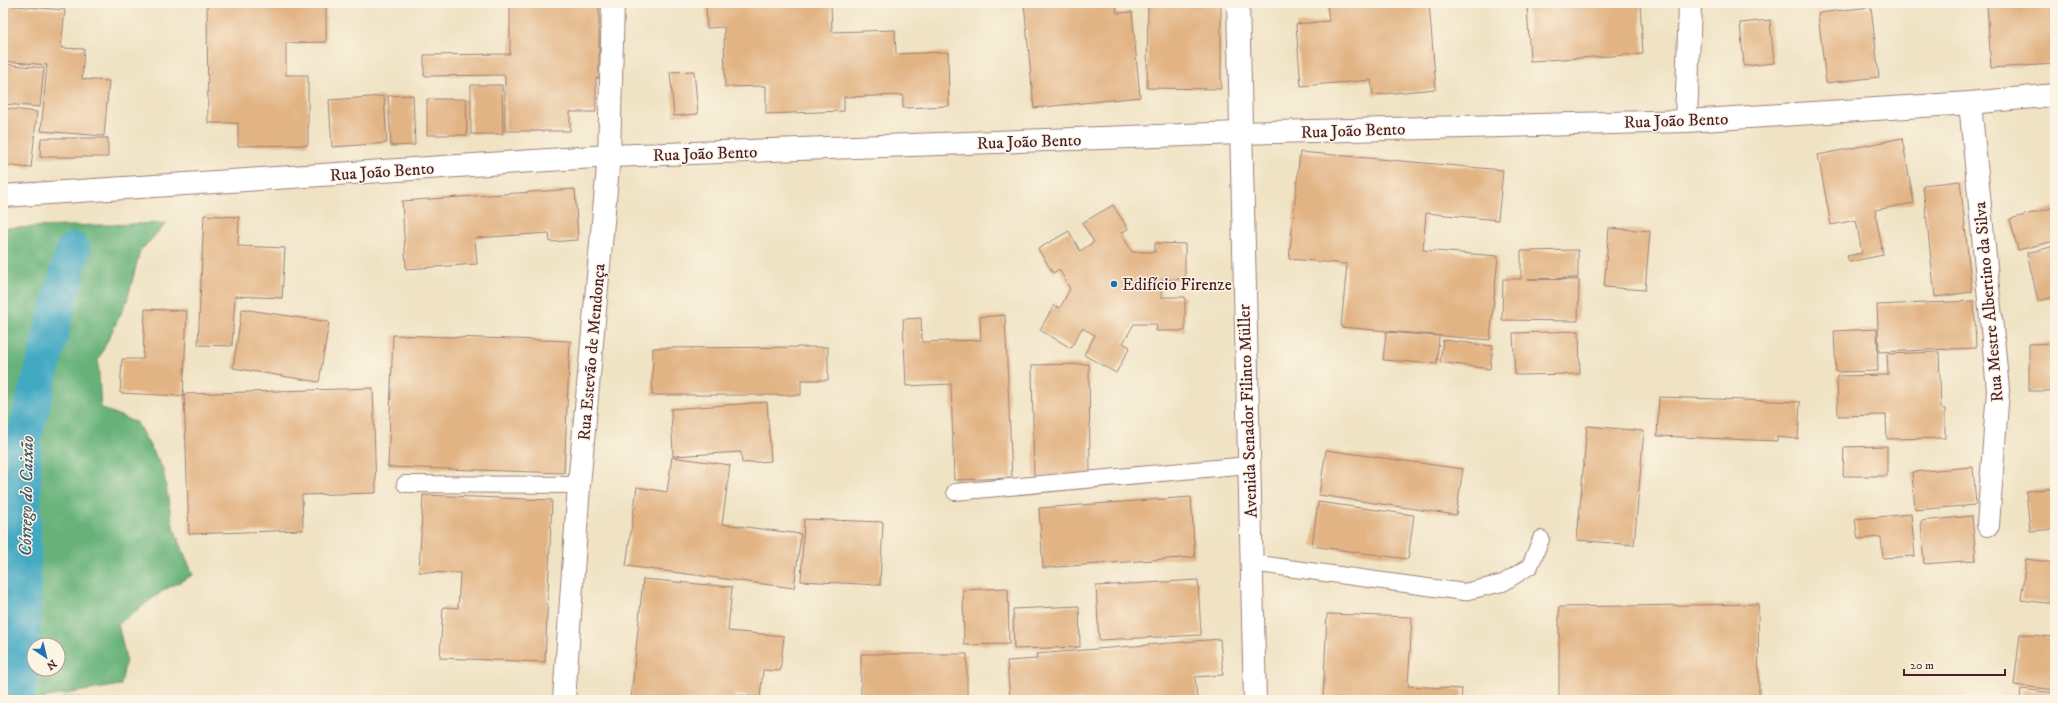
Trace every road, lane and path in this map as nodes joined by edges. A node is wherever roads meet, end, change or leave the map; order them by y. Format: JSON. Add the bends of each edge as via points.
{"nodes":[{"id":1,"x":613,"y":3,"type":"edge"},
{"id":2,"x":1238,"y":3,"type":"edge"},
{"id":3,"x":1690,"y":3,"type":"edge"},
{"id":4,"x":2055,"y":95,"type":"edge"},
{"id":5,"x":1970,"y":103,"type":"junction"},
{"id":6,"x":1686,"y":121,"type":"junction"},
{"id":7,"x":1240,"y":133,"type":"junction"},
{"id":8,"x":609,"y":156,"type":"junction"},
{"id":9,"x":3,"y":196,"type":"edge"},
{"id":10,"x":1248,"y":465,"type":"junction"},
{"id":11,"x":405,"y":484,"type":"dead end"},
{"id":12,"x":579,"y":485,"type":"junction"},
{"id":13,"x":955,"y":492,"type":"dead end"},
{"id":14,"x":1988,"y":525,"type":"dead end"},
{"id":15,"x":1541,"y":539,"type":"dead end"},
{"id":16,"x":1251,"y":562,"type":"junction"},
{"id":17,"x":564,"y":700,"type":"edge"},
{"id":18,"x":1255,"y":700,"type":"edge"}],
"edges":[{"from":1,"to":8,"type":"street","name":"Rua Estevão de Mendonça"},
{"from":2,"to":7,"type":"street","name":"Avenida Senador Filinto Müller"},
{"from":3,"to":6,"type":"street"},
{"from":4,"to":5,"type":"street","name":"Rua João Bento"},
{"from":5,"to":6,"type":"street","name":"Rua João Bento"},
{"from":5,"to":14,"type":"street","name":"Rua Mestre Albertino da Silva","via":[[1998,390]]},
{"from":6,"to":7,"type":"street","name":"Rua João Bento"},
{"from":7,"to":8,"type":"street","name":"Rua João Bento"},
{"from":7,"to":10,"type":"street","name":"Avenida Senador Filinto Müller"},
{"from":8,"to":9,"type":"street","name":"Rua João Bento"},
{"from":8,"to":12,"type":"street","name":"Rua Estevão de Mendonça"},
{"from":10,"to":13,"type":"lane"},
{"from":10,"to":16,"type":"street","name":"Avenida Senador Filinto Müller"},
{"from":11,"to":12,"type":"lane"},
{"from":12,"to":17,"type":"street","name":"Rua Estevão de Mendonça"},
{"from":15,"to":16,"type":"lane","via":[[1530,566],[1502,583],[1464,592]]},
{"from":16,"to":18,"type":"street","name":"Avenida Senador Filinto Müller"}]}
